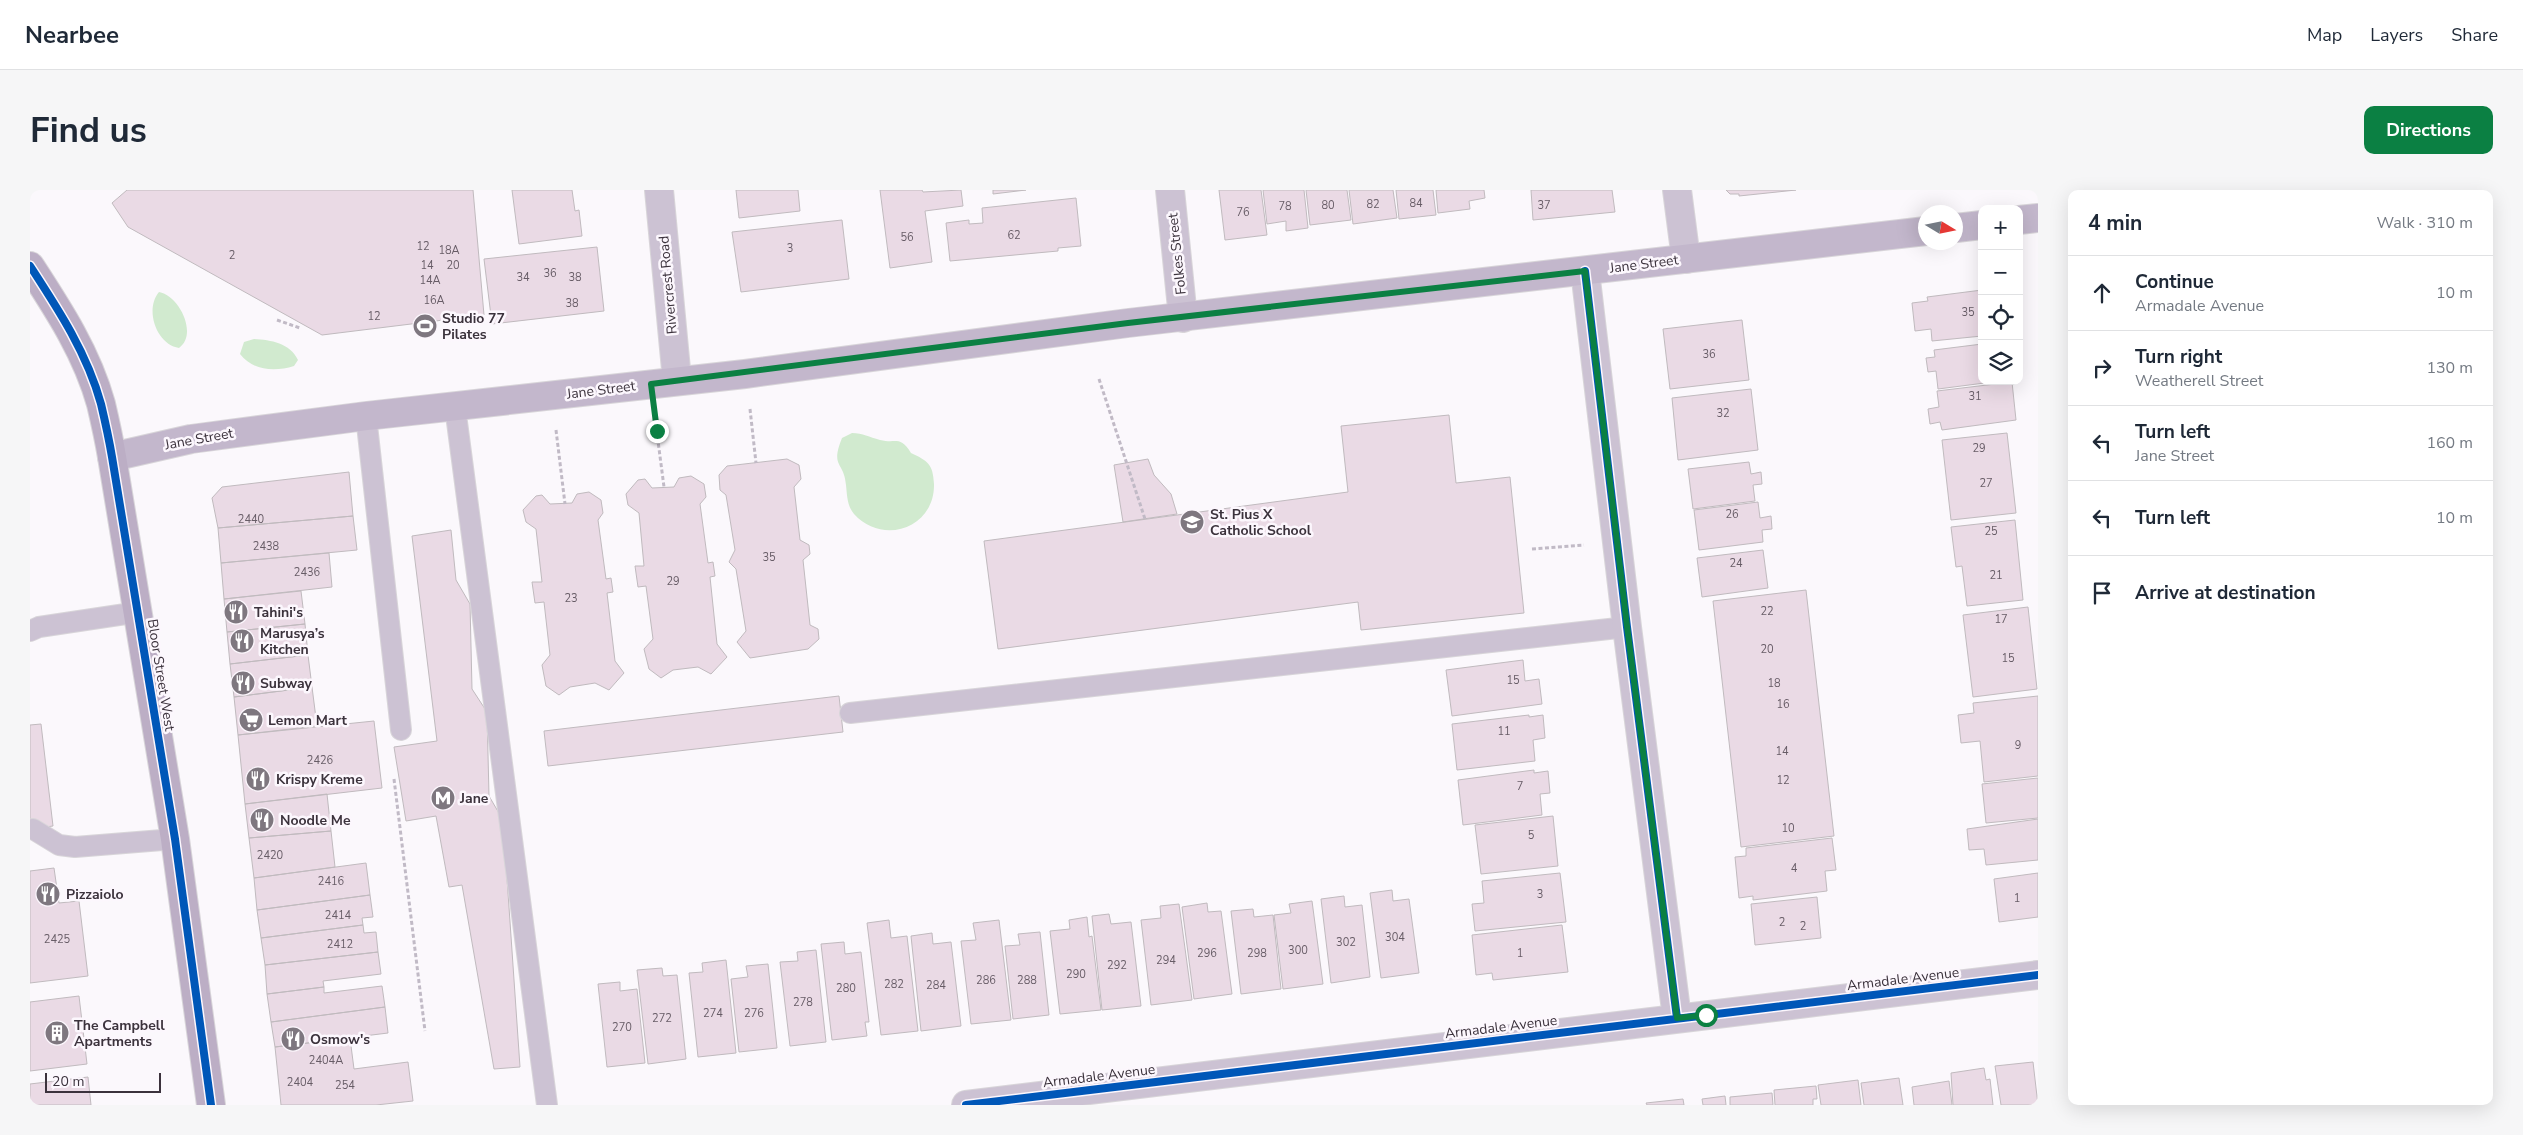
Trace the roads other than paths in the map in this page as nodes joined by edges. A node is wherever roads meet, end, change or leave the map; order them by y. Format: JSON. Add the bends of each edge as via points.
{"nodes":[{"id":1,"x":659,"y":190,"type":"edge"},
{"id":2,"x":1170,"y":190,"type":"edge"},
{"id":3,"x":1677,"y":190,"type":"edge"},
{"id":4,"x":2038,"y":218,"type":"edge"},
{"id":5,"x":2023,"y":220,"type":"edge"},
{"id":6,"x":1978,"y":225,"type":"edge"},
{"id":7,"x":1963,"y":227,"type":"edge"},
{"id":8,"x":1918,"y":232,"type":"edge"},
{"id":9,"x":1686,"y":259,"type":"junction"},
{"id":10,"x":30,"y":266,"type":"edge"},
{"id":11,"x":1585,"y":271,"type":"junction"},
{"id":12,"x":1183,"y":318,"type":"junction"},
{"id":13,"x":664,"y":382,"type":"junction"},
{"id":14,"x":454,"y":407,"type":"junction"},
{"id":15,"x":366,"y":416,"type":"junction"},
{"id":16,"x":112,"y":456,"type":"junction"},
{"id":17,"x":139,"y":612,"type":"junction"},
{"id":18,"x":1627,"y":626,"type":"junction"},
{"id":19,"x":30,"y":631,"type":"edge"},
{"id":20,"x":850,"y":712,"type":"dead end"},
{"id":21,"x":401,"y":730,"type":"dead end"},
{"id":22,"x":33,"y":829,"type":"dead end"},
{"id":23,"x":175,"y":839,"type":"junction"},
{"id":24,"x":2038,"y":975,"type":"edge"},
{"id":25,"x":1677,"y":1018,"type":"junction"},
{"id":26,"x":212,"y":1105,"type":"edge"},
{"id":27,"x":547,"y":1105,"type":"edge"},
{"id":28,"x":966,"y":1105,"type":"edge"}],
"edges":[{"from":1,"to":13,"type":"street","name":"Rivercrest Road"},
{"from":2,"to":12,"type":"street","name":"Folkes Street"},
{"from":3,"to":9,"type":"street"},
{"from":4,"to":5,"type":"main road"},
{"from":6,"to":7,"type":"main road"},
{"from":8,"to":9,"type":"main road","name":"Jane Street"},
{"from":9,"to":11,"type":"main road","name":"Jane Street"},
{"from":10,"to":16,"type":"main road","name":"Bloor Street West","via":[[62,314],[84,358],[100,402]]},
{"from":11,"to":12,"type":"main road","name":"Jane Street"},
{"from":11,"to":18,"type":"street"},
{"from":12,"to":13,"type":"main road","name":"Jane Street"},
{"from":13,"to":14,"type":"main road","name":"Jane Street"},
{"from":14,"to":15,"type":"main road","name":"Jane Street"},
{"from":14,"to":27,"type":"lane"},
{"from":15,"to":16,"type":"main road","name":"Jane Street","via":[[191,439]]},
{"from":15,"to":21,"type":"lane"},
{"from":16,"to":17,"type":"main road","name":"Bloor Street West"},
{"from":17,"to":19,"type":"lane"},
{"from":17,"to":23,"type":"main road","name":"Bloor Street West"},
{"from":18,"to":20,"type":"lane"},
{"from":18,"to":25,"type":"street"},
{"from":22,"to":23,"type":"lane","via":[[59,845],[75,847]]},
{"from":23,"to":26,"type":"main road","name":"Bloor Street West"},
{"from":24,"to":25,"type":"street","name":"Armadale Avenue"},
{"from":25,"to":28,"type":"street","name":"Armadale Avenue"}]}
